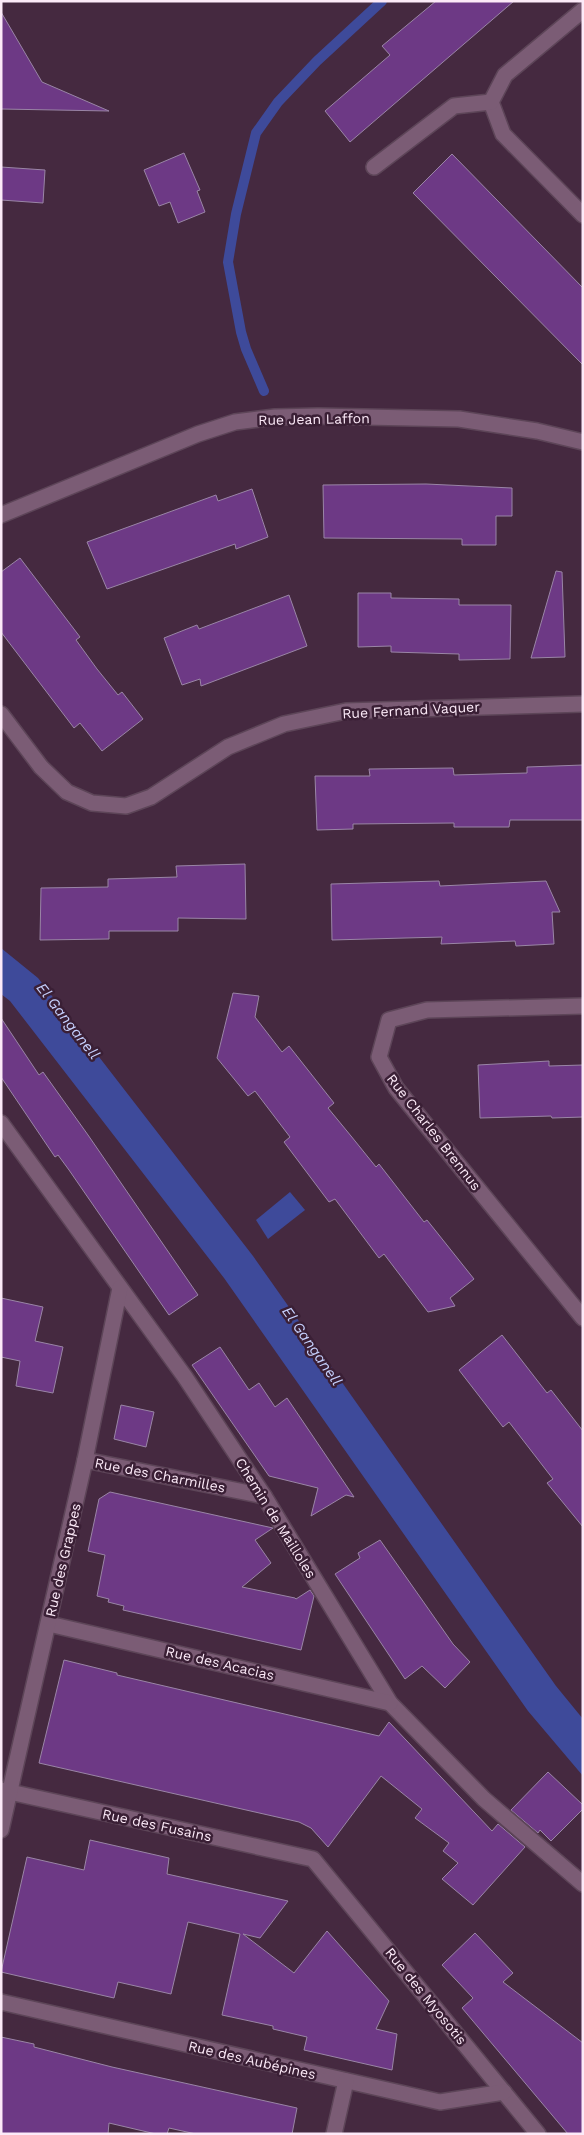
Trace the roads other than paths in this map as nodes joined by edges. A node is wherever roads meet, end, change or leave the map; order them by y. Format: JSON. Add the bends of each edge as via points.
{"nodes":[{"id":1,"x":583,"y":10,"type":"edge"},
{"id":2,"x":491,"y":102,"type":"junction"},
{"id":3,"x":374,"y":168,"type":"dead end"},
{"id":4,"x":583,"y":215,"type":"edge"},
{"id":5,"x":583,"y":442,"type":"edge"},
{"id":6,"x":1,"y":515,"type":"edge"},
{"id":7,"x":583,"y":704,"type":"edge"},
{"id":8,"x":1,"y":714,"type":"edge"},
{"id":9,"x":583,"y":1006,"type":"edge"},
{"id":10,"x":1,"y":1123,"type":"edge"},
{"id":11,"x":120,"y":1288,"type":"junction"},
{"id":12,"x":583,"y":1318,"type":"edge"},
{"id":13,"x":85,"y":1460,"type":"junction"},
{"id":14,"x":264,"y":1496,"type":"junction"},
{"id":15,"x":49,"y":1624,"type":"junction"},
{"id":16,"x":390,"y":1703,"type":"junction"},
{"id":17,"x":5,"y":1791,"type":"edge"},
{"id":18,"x":1,"y":1830,"type":"edge"},
{"id":19,"x":314,"y":1859,"type":"joint"},
{"id":20,"x":583,"y":1884,"type":"edge"},
{"id":21,"x":1,"y":2002,"type":"edge"},
{"id":22,"x":346,"y":2081,"type":"junction"},
{"id":23,"x":504,"y":2092,"type":"junction"},
{"id":24,"x":334,"y":2134,"type":"edge"},
{"id":25,"x":538,"y":2134,"type":"edge"}],
"edges":[{"from":1,"to":2,"type":"street","via":[[505,75]]},
{"from":2,"to":3,"type":"street","via":[[454,106]]},
{"from":2,"to":4,"type":"street","via":[[503,134]]},
{"from":5,"to":6,"type":"street","name":"Rue Jean Laffon","via":[[459,419],[274,417],[235,422],[198,434]]},
{"from":7,"to":8,"type":"street","name":"Rue Fernand Vaquer","via":[[346,711],[284,724],[228,747],[151,797],[126,806],[92,803],[67,792],[41,767]]},
{"from":9,"to":12,"type":"street","name":"Rue Charles Brennus","via":[[427,1010],[389,1020],[379,1057],[396,1088]]},
{"from":10,"to":11,"type":"street","name":"Chemin de Mailloles"},
{"from":11,"to":13,"type":"street","name":"Rue des Grappes"},
{"from":11,"to":14,"type":"street","name":"Chemin de Mailloles","via":[[185,1377]]},
{"from":13,"to":14,"type":"street","name":"Rue des Charmilles"},
{"from":13,"to":15,"type":"street","name":"Rue des Grappes"},
{"from":14,"to":16,"type":"street","name":"Chemin de Mailloles"},
{"from":15,"to":16,"type":"street","name":"Rue des Acacias"},
{"from":15,"to":17,"type":"street","name":"Rue des Grappes"},
{"from":16,"to":20,"type":"street","name":"Chemin de Mailloles","via":[[484,1799]]},
{"from":17,"to":18,"type":"street","name":"Rue des Grappes"},
{"from":17,"to":19,"type":"street","name":"Rue des Fusains"},
{"from":19,"to":23,"type":"street","name":"Rue des Myosotis"},
{"from":21,"to":22,"type":"street","name":"Rue des Aubépines"},
{"from":22,"to":23,"type":"street","name":"Rue des Aubépines","via":[[440,2102]]},
{"from":22,"to":24,"type":"street"},
{"from":23,"to":25,"type":"street","name":"Rue des Myosotis"}]}
